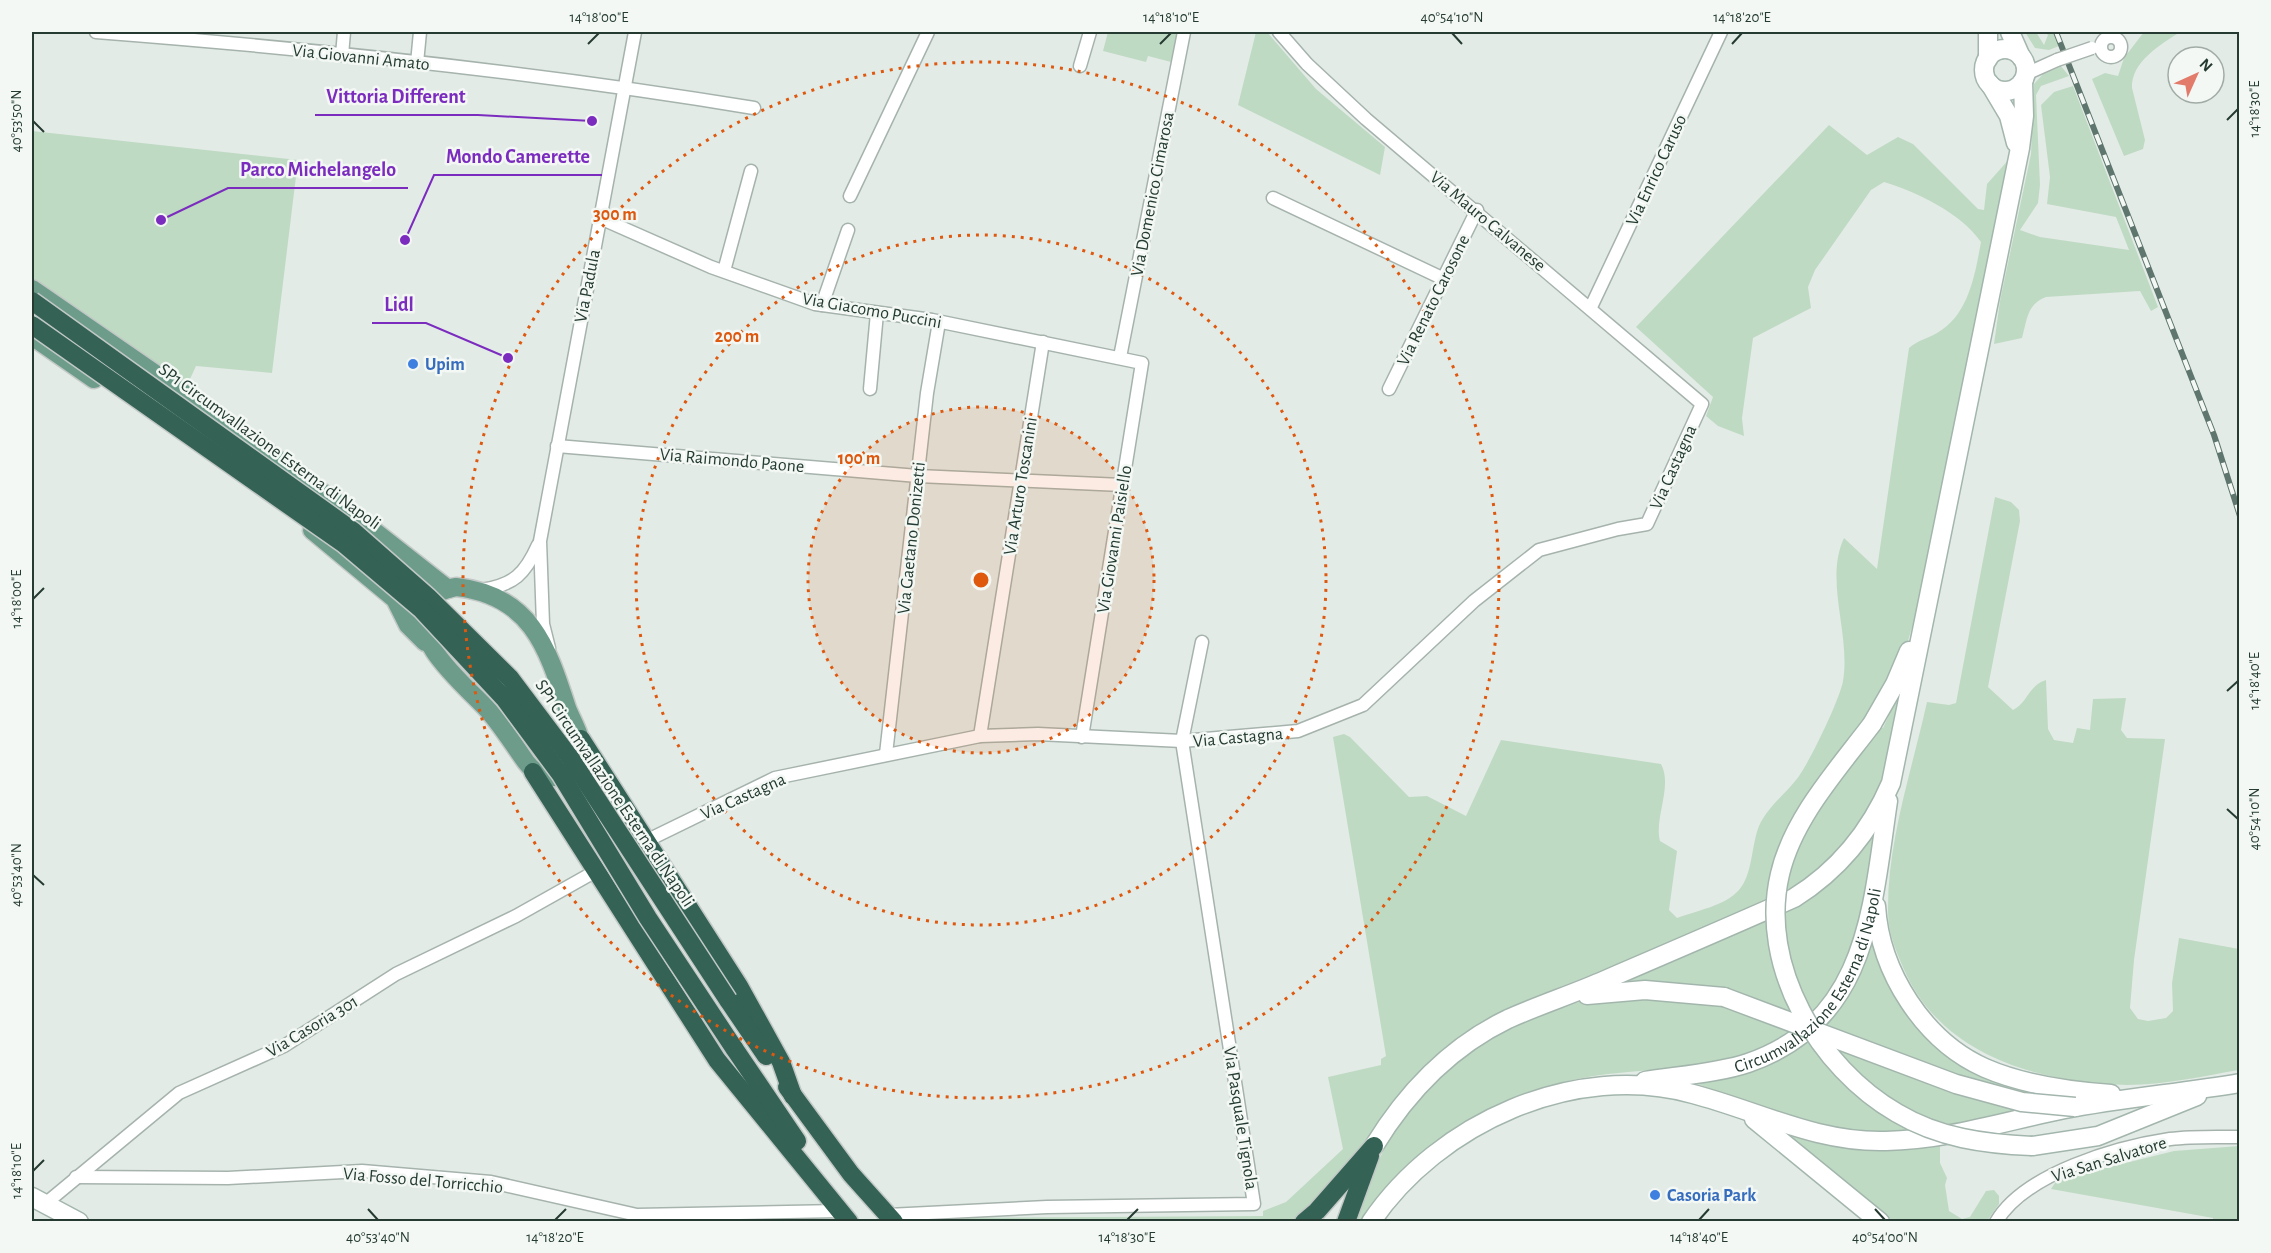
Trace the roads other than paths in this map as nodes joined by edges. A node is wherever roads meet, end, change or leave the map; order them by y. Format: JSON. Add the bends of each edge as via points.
{"nodes":[{"id":1,"x":96,"y":32,"type":"edge"},
{"id":2,"x":116,"y":32,"type":"edge"},
{"id":3,"x":344,"y":32,"type":"edge"},
{"id":4,"x":420,"y":32,"type":"edge"},
{"id":5,"x":635,"y":32,"type":"edge"},
{"id":6,"x":928,"y":32,"type":"edge"},
{"id":7,"x":1090,"y":32,"type":"edge"},
{"id":8,"x":1184,"y":32,"type":"edge"},
{"id":9,"x":1280,"y":32,"type":"edge"},
{"id":10,"x":1721,"y":32,"type":"edge"},
{"id":11,"x":1988,"y":32,"type":"edge"},
{"id":12,"x":2010,"y":32,"type":"edge"},
{"id":13,"x":208,"y":36,"type":"edge"},
{"id":14,"x":2101,"y":40,"type":"edge"},
{"id":15,"x":342,"y":55,"type":"junction"},
{"id":16,"x":1988,"y":59,"type":"junction"},
{"id":17,"x":417,"y":63,"type":"junction"},
{"id":18,"x":1080,"y":66,"type":"dead end"},
{"id":19,"x":2023,"y":68,"type":"junction"},
{"id":20,"x":1989,"y":83,"type":"junction"},
{"id":21,"x":625,"y":87,"type":"junction"},
{"id":22,"x":754,"y":108,"type":"dead end"},
{"id":23,"x":2016,"y":166,"type":"junction"},
{"id":24,"x":751,"y":171,"type":"dead end"},
{"id":25,"x":850,"y":196,"type":"dead end"},
{"id":26,"x":1273,"y":198,"type":"dead end"},
{"id":27,"x":1477,"y":210,"type":"junction"},
{"id":28,"x":600,"y":218,"type":"junction"},
{"id":29,"x":848,"y":230,"type":"dead end"},
{"id":30,"x":724,"y":271,"type":"junction"},
{"id":31,"x":1444,"y":279,"type":"junction"},
{"id":32,"x":32,"y":289,"type":"edge"},
{"id":33,"x":32,"y":301,"type":"edge"},
{"id":34,"x":822,"y":305,"type":"junction"},
{"id":35,"x":1591,"y":307,"type":"junction"},
{"id":36,"x":877,"y":313,"type":"junction"},
{"id":37,"x":939,"y":322,"type":"junction"},
{"id":38,"x":32,"y":325,"type":"edge"},
{"id":39,"x":32,"y":336,"type":"edge"},
{"id":40,"x":1043,"y":342,"type":"junction"},
{"id":41,"x":1120,"y":357,"type":"junction"},
{"id":42,"x":870,"y":389,"type":"dead end"},
{"id":43,"x":1389,"y":389,"type":"dead end"},
{"id":44,"x":1702,"y":404,"type":"joint"},
{"id":45,"x":557,"y":446,"type":"junction"},
{"id":46,"x":918,"y":476,"type":"junction"},
{"id":47,"x":1022,"y":478,"type":"junction"},
{"id":48,"x":1122,"y":485,"type":"junction"},
{"id":49,"x":540,"y":541,"type":"junction"},
{"id":50,"x":448,"y":589,"type":"junction"},
{"id":51,"x":481,"y":590,"type":"junction"},
{"id":52,"x":1202,"y":642,"type":"dead end"},
{"id":53,"x":432,"y":650,"type":"junction"},
{"id":54,"x":553,"y":661,"type":"junction"},
{"id":55,"x":1910,"y":661,"type":"junction"},
{"id":56,"x":980,"y":736,"type":"junction"},
{"id":57,"x":1082,"y":737,"type":"junction"},
{"id":58,"x":581,"y":739,"type":"junction"},
{"id":59,"x":1182,"y":741,"type":"junction"},
{"id":60,"x":886,"y":754,"type":"junction"},
{"id":61,"x":534,"y":772,"type":"junction"},
{"id":62,"x":1891,"y":783,"type":"junction"},
{"id":63,"x":648,"y":840,"type":"junction"},
{"id":64,"x":596,"y":871,"type":"junction"},
{"id":65,"x":1875,"y":884,"type":"junction"},
{"id":66,"x":1553,"y":1003,"type":"junction"},
{"id":67,"x":1628,"y":1084,"type":"junction"},
{"id":68,"x":2233,"y":1084,"type":"edge"},
{"id":69,"x":793,"y":1096,"type":"junction"},
{"id":70,"x":2139,"y":1096,"type":"junction"},
{"id":71,"x":2074,"y":1107,"type":"junction"},
{"id":72,"x":1745,"y":1112,"type":"junction"},
{"id":73,"x":2240,"y":1137,"type":"edge"},
{"id":74,"x":1374,"y":1146,"type":"junction"},
{"id":75,"x":76,"y":1178,"type":"junction"},
{"id":76,"x":38,"y":1200,"type":"edge"},
{"id":77,"x":844,"y":1216,"type":"edge"},
{"id":78,"x":891,"y":1218,"type":"edge"},
{"id":79,"x":79,"y":1221,"type":"edge"},
{"id":80,"x":861,"y":1221,"type":"edge"},
{"id":81,"x":1304,"y":1221,"type":"edge"},
{"id":82,"x":1346,"y":1221,"type":"edge"},
{"id":83,"x":1371,"y":1221,"type":"edge"},
{"id":84,"x":1880,"y":1221,"type":"edge"},
{"id":85,"x":1996,"y":1221,"type":"edge"}],
"edges":[{"from":1,"to":2,"type":"street","name":"Via Giovanni Amato"},
{"from":2,"to":13,"type":"street","name":"Via Giovanni Amato"},
{"from":3,"to":15,"type":"street"},
{"from":4,"to":17,"type":"street"},
{"from":5,"to":21,"type":"street","name":"Via Padula"},
{"from":6,"to":25,"type":"street"},
{"from":7,"to":18,"type":"street"},
{"from":8,"to":41,"type":"street","name":"Via Domenico Cimarosa"},
{"from":9,"to":27,"type":"street","name":"Via Mauro Calvanese","via":[[1307,64],[1366,119]]},
{"from":10,"to":35,"type":"street","name":"Via Enrico Caruso"},
{"from":11,"to":16,"type":"main road"},
{"from":12,"to":19,"type":"main road"},
{"from":13,"to":15,"type":"street","name":"Via Giovanni Amato"},
{"from":14,"to":19,"type":"street","bridge":true},
{"from":15,"to":17,"type":"street","name":"Via Giovanni Amato"},
{"from":16,"to":19,"type":"main road","via":[[2004,49]]},
{"from":16,"to":20,"type":"main road","via":[[1984,71]]},
{"from":17,"to":21,"type":"street","name":"Via Giovanni Amato"},
{"from":19,"to":20,"type":"main road","via":[[2019,86],[2007,91]]},
{"from":19,"to":23,"type":"main road","via":[[2024,116]]},
{"from":20,"to":23,"type":"main road","via":[[2003,102],[2013,128]]},
{"from":21,"to":22,"type":"street","name":"Via Giovanni Amato"},
{"from":21,"to":28,"type":"street","name":"Via Padula"},
{"from":23,"to":55,"type":"main road","via":[[1929,593]]},
{"from":24,"to":30,"type":"street"},
{"from":26,"to":31,"type":"street"},
{"from":27,"to":31,"type":"street","name":"Via Renato Carosone"},
{"from":27,"to":35,"type":"street","name":"Via Mauro Calvanese"},
{"from":28,"to":30,"type":"street","name":"Via Giacomo Puccini"},
{"from":28,"to":45,"type":"street","name":"Via Padula"},
{"from":29,"to":34,"type":"street"},
{"from":30,"to":34,"type":"street","name":"Via Giacomo Puccini"},
{"from":31,"to":43,"type":"street","name":"Via Renato Carosone"},
{"from":32,"to":50,"type":"main road","via":[[238,431]]},
{"from":33,"to":69,"type":"highway","name":"SP1 Circumvallazione Esterna di Napoli","bridge":true,"via":[[353,531],[428,597],[510,678],[571,759]]},
{"from":34,"to":36,"type":"street","name":"Via Giacomo Puccini"},
{"from":35,"to":44,"type":"street","name":"Via Mauro Calvanese"},
{"from":36,"to":37,"type":"street","name":"Via Giacomo Puccini"},
{"from":36,"to":42,"type":"street"},
{"from":37,"to":40,"type":"street","name":"Via Giacomo Puccini"},
{"from":37,"to":46,"type":"street","name":"Via Gaetano Donizetti"},
{"from":38,"to":80,"type":"highway","name":"SP1 Circumvallazione Esterna di Napoli","bridge":true,"via":[[344,544],[422,610],[504,698],[561,775],[648,918],[779,1116]]},
{"from":39,"to":53,"type":"main road","via":[[313,531],[395,599],[408,625]]},
{"from":40,"to":41,"type":"street","name":"Via Giacomo Puccini"},
{"from":40,"to":47,"type":"street","name":"Via Arturo Toscanini"},
{"from":41,"to":48,"type":"street","name":"Via Giovanni Paisiello","via":[[1142,363]]},
{"from":44,"to":59,"type":"street","name":"Via Castagna","via":[[1647,524],[1539,550],[1474,601],[1363,705],[1298,731]]},
{"from":45,"to":46,"type":"street","name":"Via Raimondo Paone"},
{"from":45,"to":49,"type":"street","name":"Via Padula"},
{"from":46,"to":47,"type":"street","name":"Via Raimondo Paone"},
{"from":46,"to":60,"type":"street","name":"Via Gaetano Donizetti"},
{"from":47,"to":48,"type":"street","name":"Via Raimondo Paone"},
{"from":47,"to":56,"type":"street","name":"Via Arturo Toscanini"},
{"from":48,"to":57,"type":"street","name":"Via Giovanni Paisiello"},
{"from":49,"to":51,"type":"street","name":"Via Padula","via":[[524,573],[507,583]]},
{"from":49,"to":54,"type":"street","name":"Via Padula","via":[[543,624]]},
{"from":50,"to":51,"type":"main road"},
{"from":50,"to":53,"type":"main road","via":[[437,593],[421,613],[423,632]]},
{"from":51,"to":54,"type":"main road","via":[[522,615]]},
{"from":52,"to":59,"type":"street"},
{"from":53,"to":61,"type":"main road","via":[[490,713]]},
{"from":54,"to":58,"type":"main road"},
{"from":55,"to":62,"type":"main road"},
{"from":55,"to":68,"type":"main road","bridge":true,"via":[[1872,724],[1806,815],[1780,874],[1776,902],[1785,972],[1796,1000],[1834,1059],[1896,1113],[1931,1130],[1992,1145],[2032,1146],[2098,1136]]},
{"from":56,"to":57,"type":"street","name":"Via Castagna"},
{"from":56,"to":60,"type":"street","name":"Via Castagna"},
{"from":57,"to":59,"type":"street","name":"Via Castagna"},
{"from":58,"to":61,"type":"main road","via":[[577,763],[565,775],[549,779]]},
{"from":58,"to":63,"type":"highway"},
{"from":59,"to":78,"type":"street","name":"Via Pasquale Tignola","via":[[1254,1204],[1047,1207]]},
{"from":60,"to":63,"type":"street","name":"Via Castagna","via":[[775,778]]},
{"from":61,"to":64,"type":"highway"},
{"from":62,"to":65,"type":"main road","name":"Circumvallazione Esterna di Napoli"},
{"from":62,"to":66,"type":"main road","via":[[1870,825],[1844,860],[1818,884]]},
{"from":63,"to":69,"type":"highway","via":[[739,986],[781,1062]]},
{"from":64,"to":75,"type":"street","name":"Via Casoria 301","via":[[516,916],[396,974],[284,1046],[180,1094]]},
{"from":64,"to":77,"type":"highway","via":[[717,1060]]},
{"from":65,"to":67,"type":"main road","name":"Circumvallazione Esterna di Napoli","via":[[1863,942],[1849,979],[1820,1017],[1796,1037],[1748,1063]]},
{"from":65,"to":70,"type":"main road","via":[[1881,940],[1891,967],[1915,1010],[1960,1053],[2005,1076],[2078,1092]]},
{"from":66,"to":71,"type":"main road","bridge":true,"via":[[1634,990],[1724,997],[1956,1084],[2022,1102]]},
{"from":66,"to":74,"type":"main road","via":[[1508,1020],[1445,1060],[1411,1093]]},
{"from":67,"to":72,"type":"main road","via":[[1692,1093]]},
{"from":67,"to":83,"type":"main road","via":[[1532,1102],[1480,1124],[1445,1146],[1407,1178]]},
{"from":68,"to":70,"type":"main road"},
{"from":69,"to":78,"type":"highway","name":"SP1 Circumvallazione Esterna di Napoli","via":[[851,1174]]},
{"from":70,"to":71,"type":"main road"},
{"from":71,"to":72,"type":"main road","via":[[1907,1140],[1859,1140],[1815,1134]]},
{"from":72,"to":84,"type":"main road"},
{"from":73,"to":85,"type":"street","name":"Via San Salvatore","via":[[2171,1139],[2070,1168],[2022,1191]]},
{"from":74,"to":81,"type":"highway"},
{"from":74,"to":82,"type":"highway"},
{"from":75,"to":76,"type":"street","name":"Via Casoria 301"},
{"from":75,"to":77,"type":"street","name":"Via Fosso del Torricchio","via":[[228,1178],[362,1171],[491,1182],[637,1215]]},
{"from":76,"to":79,"type":"main road"}]}
